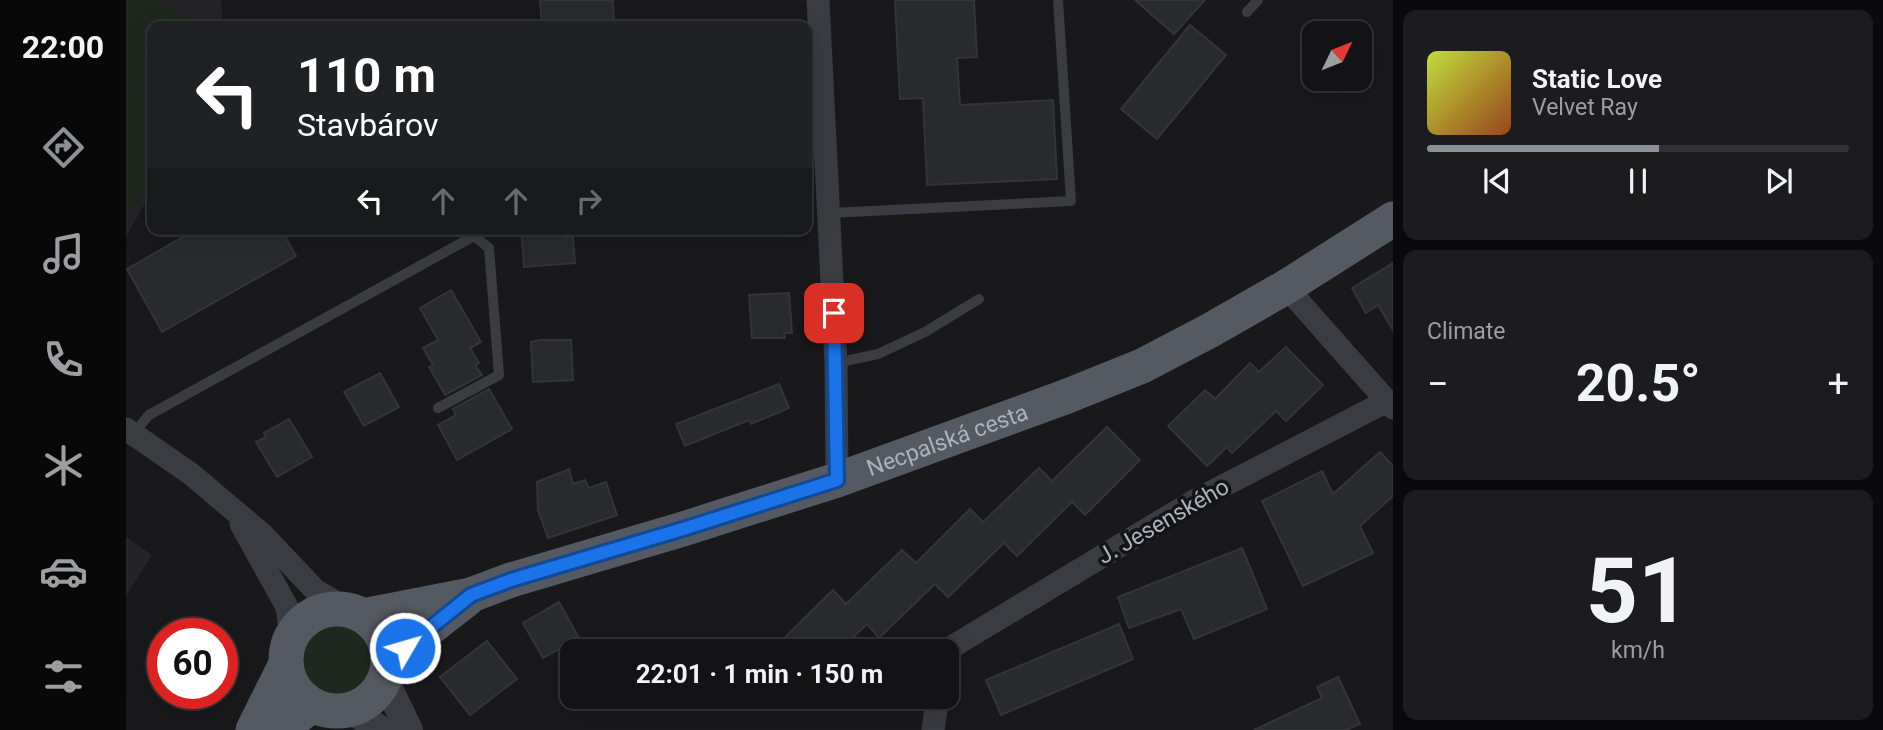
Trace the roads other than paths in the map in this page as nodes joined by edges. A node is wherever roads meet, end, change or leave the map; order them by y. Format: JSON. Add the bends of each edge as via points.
{"nodes":[{"id":1,"x":818,"y":0,"type":"edge"},
{"id":2,"x":1058,"y":0,"type":"edge"},
{"id":3,"x":1258,"y":0,"type":"edge"},
{"id":4,"x":1247,"y":12,"type":"dead end"},
{"id":5,"x":830,"y":213,"type":"junction"},
{"id":6,"x":1393,"y":219,"type":"edge"},
{"id":7,"x":1286,"y":287,"type":"junction"},
{"id":8,"x":979,"y":299,"type":"dead end"},
{"id":9,"x":836,"y":363,"type":"junction"},
{"id":10,"x":1390,"y":405,"type":"edge"},
{"id":11,"x":439,"y":408,"type":"dead end"},
{"id":12,"x":130,"y":431,"type":"edge"},
{"id":13,"x":837,"y":480,"type":"junction"},
{"id":14,"x":234,"y":512,"type":"junction"},
{"id":15,"x":471,"y":595,"type":"junction"},
{"id":16,"x":356,"y":613,"type":"junction"},
{"id":17,"x":959,"y":643,"type":"edge"},
{"id":18,"x":289,"y":651,"type":"junction"},
{"id":19,"x":387,"y":670,"type":"junction"},
{"id":20,"x":312,"y":705,"type":"junction"},
{"id":21,"x":936,"y":709,"type":"edge"},
{"id":22,"x":351,"y":710,"type":"junction"},
{"id":23,"x":253,"y":730,"type":"edge"},
{"id":24,"x":280,"y":730,"type":"edge"},
{"id":25,"x":381,"y":730,"type":"edge"},
{"id":26,"x":409,"y":730,"type":"edge"},
{"id":27,"x":933,"y":730,"type":"edge"}],
"edges":[{"from":1,"to":5,"type":"street"},
{"from":2,"to":5,"type":"lane","via":[[1070,201]]},
{"from":3,"to":4,"type":"lane"},
{"from":5,"to":9,"type":"street"},
{"from":6,"to":7,"type":"main road","name":"Necpalská cesta"},
{"from":7,"to":10,"type":"street"},
{"from":7,"to":13,"type":"main road","name":"Necpalská cesta","via":[[1142,366]]},
{"from":8,"to":9,"type":"lane","via":[[878,354]]},
{"from":9,"to":13,"type":"street"},
{"from":10,"to":17,"type":"street","name":"J. Jesenského","via":[[1194,501]]},
{"from":11,"to":12,"type":"lane","via":[[499,375],[489,248],[474,236],[149,415]]},
{"from":12,"to":14,"type":"street","via":[[191,474]]},
{"from":13,"to":15,"type":"main road","name":"Necpalská cesta"},
{"from":14,"to":16,"type":"street","via":[[262,534],[315,590]]},
{"from":14,"to":18,"type":"street","via":[[287,607]]},
{"from":15,"to":16,"type":"main road","name":"Necpalská cesta"},
{"from":15,"to":19,"type":"main road","name":"Necpalská cesta"},
{"from":16,"to":18,"type":"main road","via":[[332,609],[316,614],[302,623]]},
{"from":16,"to":19,"type":"main road","via":[[382,634]]},
{"from":18,"to":20,"type":"main road","via":[[295,688]]},
{"from":18,"to":23,"type":"main road"},
{"from":19,"to":22,"type":"main road","via":[[368,702]]},
{"from":19,"to":26,"type":"street"},
{"from":20,"to":22,"type":"main road"},
{"from":20,"to":24,"type":"main road"},
{"from":21,"to":27,"type":"street"},
{"from":22,"to":25,"type":"street"}]}
